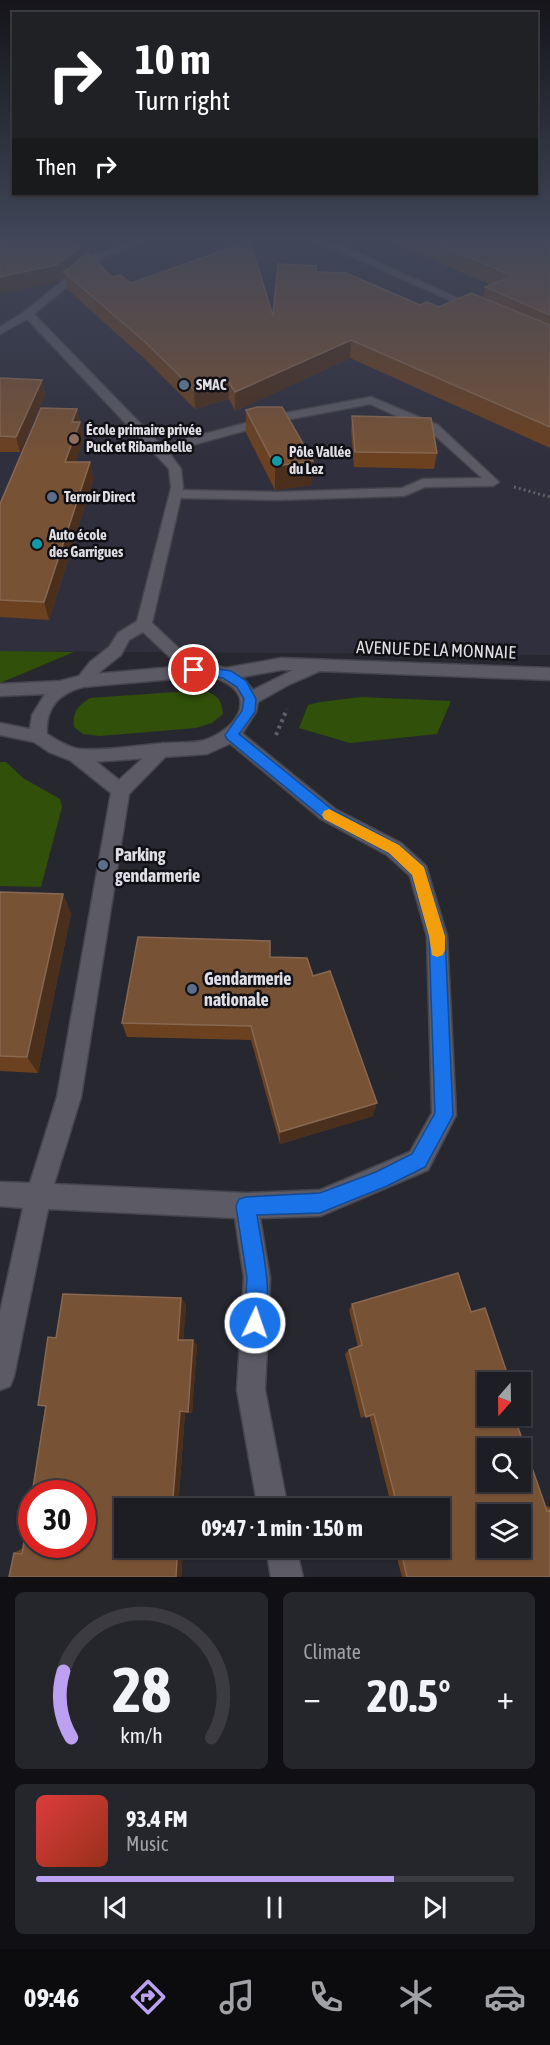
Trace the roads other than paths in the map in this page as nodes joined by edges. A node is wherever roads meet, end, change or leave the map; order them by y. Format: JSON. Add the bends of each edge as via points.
{"nodes":[{"id":1,"x":28,"y":314,"type":"joint"},
{"id":2,"x":0,"y":331,"type":"edge"},
{"id":3,"x":159,"y":450,"type":"junction"},
{"id":4,"x":176,"y":494,"type":"junction"},
{"id":5,"x":144,"y":624,"type":"junction"},
{"id":6,"x":321,"y":666,"type":"junction"},
{"id":7,"x":194,"y":670,"type":"junction"},
{"id":8,"x":226,"y":674,"type":"junction"},
{"id":9,"x":550,"y":674,"type":"edge"},
{"id":10,"x":83,"y":681,"type":"junction"},
{"id":11,"x":60,"y":687,"type":"junction"},
{"id":12,"x":0,"y":690,"type":"edge"},
{"id":13,"x":250,"y":699,"type":"junction"},
{"id":14,"x":0,"y":729,"type":"edge"},
{"id":15,"x":232,"y":735,"type":"junction"},
{"id":16,"x":39,"y":737,"type":"junction"},
{"id":17,"x":163,"y":750,"type":"junction"},
{"id":18,"x":77,"y":756,"type":"junction"},
{"id":19,"x":120,"y":791,"type":"junction"},
{"id":20,"x":0,"y":1194,"type":"edge"},
{"id":21,"x":38,"y":1196,"type":"junction"},
{"id":22,"x":246,"y":1206,"type":"junction"},
{"id":23,"x":0,"y":1376,"type":"edge"},
{"id":24,"x":271,"y":1498,"type":"edge"},
{"id":25,"x":283,"y":1558,"type":"edge"},
{"id":26,"x":287,"y":1577,"type":"edge"}],
"edges":[{"from":1,"to":2,"type":"street"},
{"from":1,"to":3,"type":"street"},
{"from":3,"to":4,"type":"street","via":[[175,469]]},
{"from":3,"to":4,"type":"street","via":[[280,418],[371,400],[434,428],[494,482],[423,483],[404,492]]},
{"from":4,"to":5,"type":"street"},
{"from":5,"to":7,"type":"street"},
{"from":5,"to":10,"type":"street","via":[[123,637],[115,651]]},
{"from":6,"to":8,"type":"street","name":"AVENUE DE LA MONNAIE","via":[[272,664]]},
{"from":6,"to":9,"type":"street","name":"AVENUE DE LA MONNAIE"},
{"from":6,"to":13,"type":"street","name":"AVENUE DE LA MONNAIE"},
{"from":7,"to":8,"type":"street","name":"AVENUE DE LA MONNAIE"},
{"from":7,"to":10,"type":"street","name":"AVENUE DE LA MONNAIE"},
{"from":8,"to":13,"type":"street","via":[[241,684]]},
{"from":10,"to":11,"type":"street","name":"AVENUE DE LA MONNAIE"},
{"from":11,"to":12,"type":"street","name":"AVENUE DE LA MONNAIE"},
{"from":11,"to":16,"type":"street","via":[[39,716]]},
{"from":13,"to":15,"type":"street","via":[[248,712]]},
{"from":14,"to":16,"type":"street"},
{"from":15,"to":17,"type":"street","via":[[207,747]]},
{"from":15,"to":22,"type":"street","via":[[328,814],[394,849],[419,872],[437,936],[444,1115],[419,1161],[381,1179],[320,1203]]},
{"from":16,"to":18,"type":"street"},
{"from":17,"to":18,"type":"street"},
{"from":17,"to":19,"type":"street"},
{"from":18,"to":19,"type":"street"},
{"from":19,"to":21,"type":"street","via":[[69,1096]]},
{"from":20,"to":21,"type":"street"},
{"from":21,"to":22,"type":"street"},
{"from":21,"to":23,"type":"street"},
{"from":22,"to":24,"type":"street","via":[[257,1278],[250,1390]]},
{"from":25,"to":26,"type":"street"}]}
